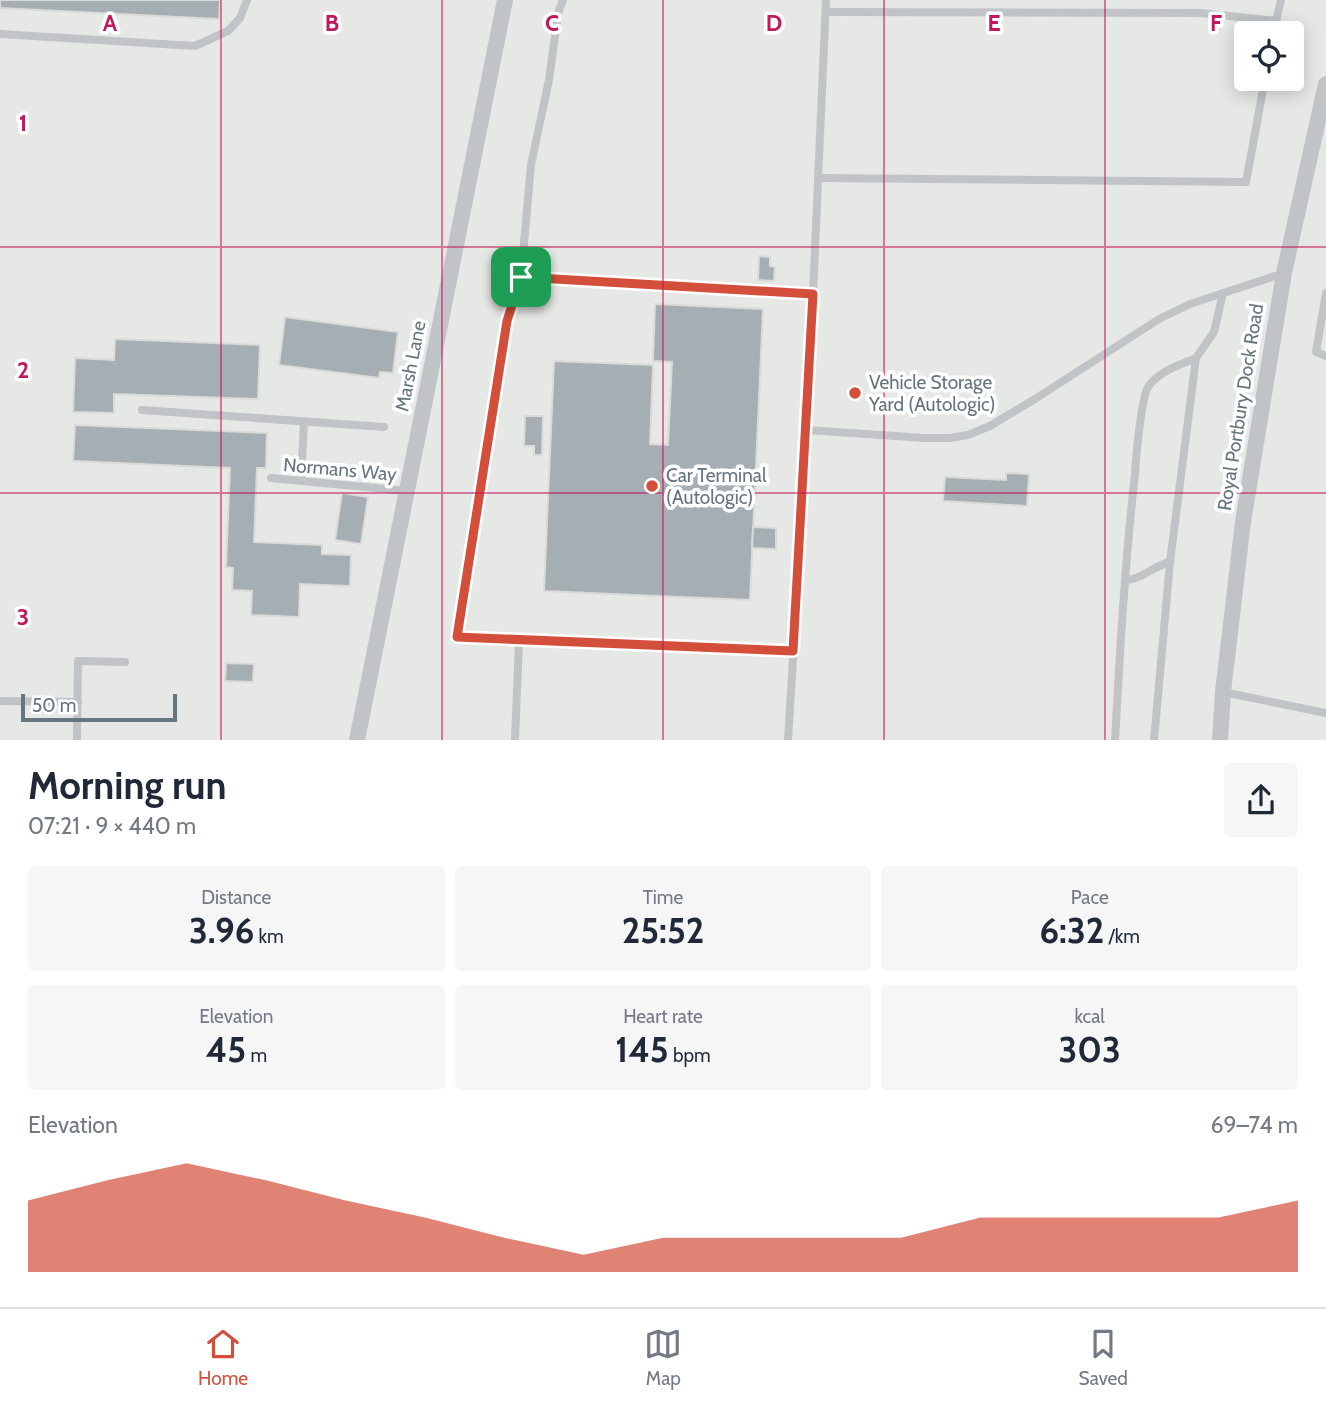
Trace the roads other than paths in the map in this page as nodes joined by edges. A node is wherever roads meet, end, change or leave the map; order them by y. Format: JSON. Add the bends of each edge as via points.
{"nodes":[{"id":1,"x":247,"y":0,"type":"edge"},
{"id":2,"x":505,"y":0,"type":"edge"},
{"id":3,"x":563,"y":0,"type":"edge"},
{"id":4,"x":826,"y":0,"type":"edge"},
{"id":5,"x":1282,"y":0,"type":"edge"},
{"id":6,"x":826,"y":12,"type":"junction"},
{"id":7,"x":1276,"y":21,"type":"joint"},
{"id":8,"x":0,"y":34,"type":"edge"},
{"id":9,"x":1326,"y":84,"type":"edge"},
{"id":10,"x":1263,"y":91,"type":"edge"},
{"id":11,"x":818,"y":178,"type":"junction"},
{"id":12,"x":1283,"y":273,"type":"junction"},
{"id":13,"x":521,"y":277,"type":"junction"},
{"id":14,"x":1223,"y":293,"type":"junction"},
{"id":15,"x":1326,"y":293,"type":"edge"},
{"id":16,"x":813,"y":294,"type":"junction"},
{"id":17,"x":1326,"y":356,"type":"edge"},
{"id":18,"x":1196,"y":358,"type":"junction"},
{"id":19,"x":142,"y":410,"type":"dead end"},
{"id":20,"x":304,"y":422,"type":"junction"},
{"id":21,"x":384,"y":427,"type":"dead end"},
{"id":22,"x":807,"y":430,"type":"junction"},
{"id":23,"x":271,"y":478,"type":"dead end"},
{"id":24,"x":301,"y":480,"type":"junction"},
{"id":25,"x":407,"y":491,"type":"junction"},
{"id":26,"x":1170,"y":562,"type":"junction"},
{"id":27,"x":1125,"y":580,"type":"junction"},
{"id":28,"x":519,"y":641,"type":"junction"},
{"id":29,"x":793,"y":651,"type":"junction"},
{"id":30,"x":125,"y":662,"type":"dead end"},
{"id":31,"x":1223,"y":692,"type":"junction"},
{"id":32,"x":0,"y":701,"type":"edge"},
{"id":33,"x":78,"y":702,"type":"junction"},
{"id":34,"x":1326,"y":713,"type":"edge"},
{"id":35,"x":77,"y":740,"type":"edge"},
{"id":36,"x":357,"y":740,"type":"edge"},
{"id":37,"x":515,"y":740,"type":"edge"},
{"id":38,"x":788,"y":740,"type":"edge"},
{"id":39,"x":1115,"y":740,"type":"edge"},
{"id":40,"x":1154,"y":740,"type":"edge"},
{"id":41,"x":1220,"y":740,"type":"edge"}],
"edges":[{"from":1,"to":8,"type":"lane","via":[[228,32],[195,46]]},
{"from":2,"to":25,"type":"street","name":"Marsh Lane"},
{"from":3,"to":13,"type":"lane","via":[[531,165]]},
{"from":4,"to":6,"type":"lane"},
{"from":5,"to":7,"type":"lane"},
{"from":6,"to":7,"type":"lane","via":[[1201,13]]},
{"from":6,"to":11,"type":"lane"},
{"from":9,"to":12,"type":"street","name":"Royal Portbury Dock Road"},
{"from":10,"to":11,"type":"lane","via":[[1246,182]]},
{"from":11,"to":16,"type":"lane"},
{"from":12,"to":14,"type":"lane"},
{"from":12,"to":31,"type":"street","name":"Royal Portbury Dock Road","via":[[1242,522]]},
{"from":13,"to":16,"type":"lane"},
{"from":13,"to":28,"type":"lane","via":[[507,321],[457,637]]},
{"from":14,"to":18,"type":"lane","via":[[1214,332]]},
{"from":14,"to":22,"type":"lane","via":[[1159,319],[1035,399],[968,435],[924,438]]},
{"from":15,"to":17,"type":"lane","via":[[1315,352]]},
{"from":16,"to":22,"type":"lane"},
{"from":18,"to":26,"type":"lane"},
{"from":18,"to":27,"type":"lane","via":[[1164,373],[1147,390]]},
{"from":19,"to":20,"type":"lane"},
{"from":20,"to":21,"type":"lane"},
{"from":20,"to":24,"type":"lane"},
{"from":22,"to":29,"type":"lane"},
{"from":23,"to":24,"type":"lane","name":"Normans Way"},
{"from":24,"to":25,"type":"lane","name":"Normans Way"},
{"from":25,"to":36,"type":"street","name":"Marsh Lane"},
{"from":26,"to":27,"type":"lane"},
{"from":26,"to":40,"type":"lane"},
{"from":27,"to":39,"type":"lane"},
{"from":28,"to":29,"type":"lane"},
{"from":28,"to":37,"type":"lane"},
{"from":29,"to":38,"type":"lane"},
{"from":30,"to":33,"type":"lane","via":[[78,661]]},
{"from":31,"to":34,"type":"lane"},
{"from":31,"to":41,"type":"street","name":"Royal Portbury Dock Road"},
{"from":32,"to":33,"type":"lane"},
{"from":33,"to":35,"type":"lane"}]}
